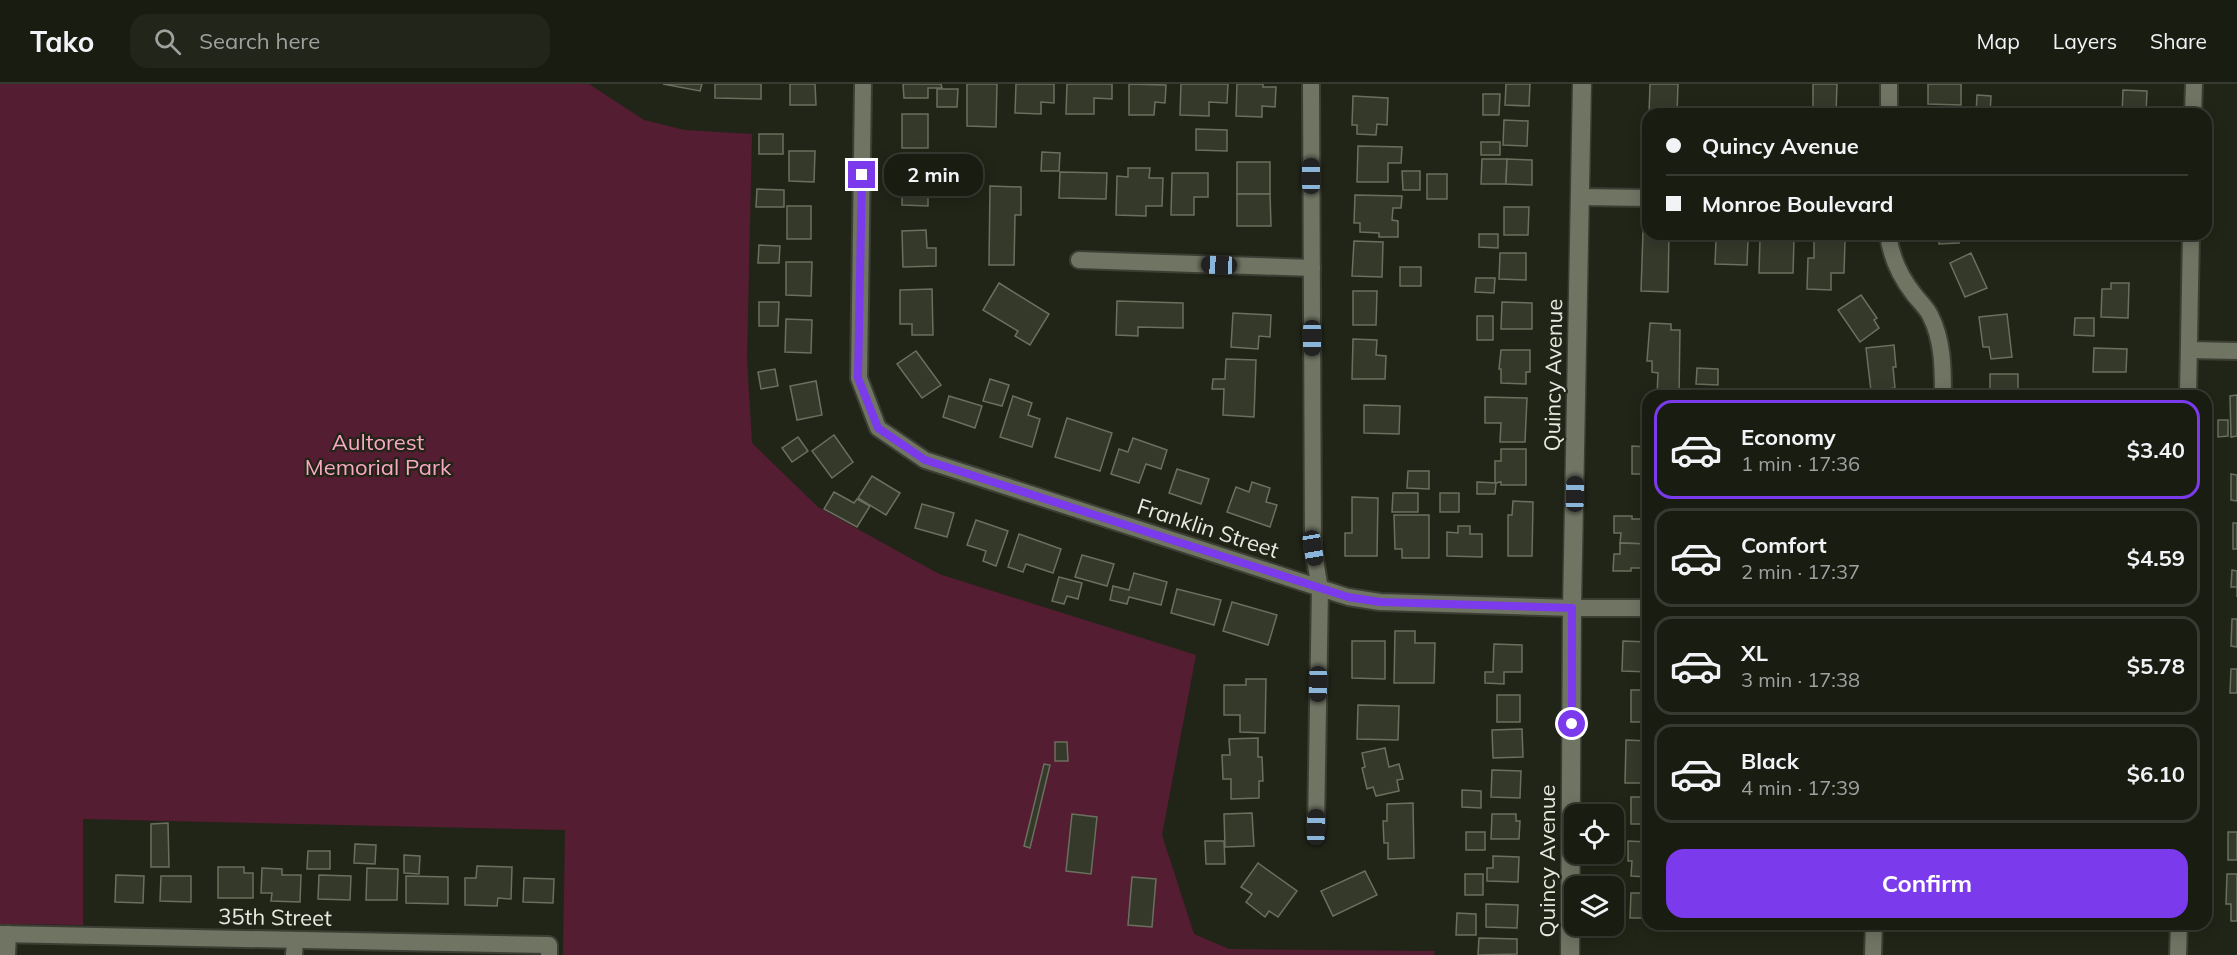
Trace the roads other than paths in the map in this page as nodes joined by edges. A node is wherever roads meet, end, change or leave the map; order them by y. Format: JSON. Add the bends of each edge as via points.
{"nodes":[{"id":1,"x":863,"y":84,"type":"edge"},
{"id":2,"x":1311,"y":84,"type":"edge"},
{"id":3,"x":1582,"y":84,"type":"edge"},
{"id":4,"x":1889,"y":84,"type":"edge"},
{"id":5,"x":2194,"y":84,"type":"edge"},
{"id":6,"x":1889,"y":108,"type":"edge"},
{"id":7,"x":2193,"y":108,"type":"edge"},
{"id":8,"x":1580,"y":197,"type":"junction"},
{"id":9,"x":1642,"y":198,"type":"edge"},
{"id":10,"x":1889,"y":240,"type":"edge"},
{"id":11,"x":2191,"y":240,"type":"edge"},
{"id":12,"x":1079,"y":260,"type":"dead end"},
{"id":13,"x":1312,"y":268,"type":"junction"},
{"id":14,"x":2189,"y":350,"type":"junction"},
{"id":15,"x":2237,"y":351,"type":"edge"},
{"id":16,"x":1943,"y":390,"type":"edge"},
{"id":17,"x":2188,"y":390,"type":"edge"},
{"id":18,"x":1320,"y":589,"type":"junction"},
{"id":19,"x":1572,"y":608,"type":"junction"},
{"id":20,"x":1642,"y":608,"type":"edge"},
{"id":21,"x":1316,"y":827,"type":"dead end"},
{"id":22,"x":1874,"y":930,"type":"edge"},
{"id":23,"x":2179,"y":930,"type":"edge"},
{"id":24,"x":4,"y":934,"type":"edge"},
{"id":25,"x":295,"y":947,"type":"edge"},
{"id":26,"x":549,"y":950,"type":"edge"},
{"id":27,"x":7,"y":955,"type":"edge"},
{"id":28,"x":1570,"y":955,"type":"edge"},
{"id":29,"x":1873,"y":955,"type":"edge"},
{"id":30,"x":2178,"y":955,"type":"edge"}],
"edges":[{"from":1,"to":18,"type":"street","name":"Franklin Street","via":[[858,378],[878,428],[925,460]]},
{"from":2,"to":13,"type":"street"},
{"from":3,"to":8,"type":"street","name":"Quincy Avenue"},
{"from":4,"to":6,"type":"street"},
{"from":5,"to":7,"type":"street"},
{"from":8,"to":9,"type":"street"},
{"from":8,"to":19,"type":"street","name":"Quincy Avenue"},
{"from":10,"to":16,"type":"street","via":[[1903,280],[1929,312],[1936,328]]},
{"from":11,"to":14,"type":"street"},
{"from":12,"to":13,"type":"street"},
{"from":13,"to":18,"type":"street","via":[[1313,548]]},
{"from":14,"to":15,"type":"street"},
{"from":14,"to":17,"type":"street"},
{"from":18,"to":19,"type":"street","name":"Franklin Street","via":[[1380,602]]},
{"from":18,"to":21,"type":"street"},
{"from":19,"to":20,"type":"street","name":"Franklin Street"},
{"from":19,"to":28,"type":"street","name":"Quincy Avenue"},
{"from":22,"to":29,"type":"street"},
{"from":23,"to":30,"type":"street"},
{"from":24,"to":25,"type":"street","name":"35th Street"},
{"from":24,"to":27,"type":"street"},
{"from":25,"to":26,"type":"street","name":"35th Street"}]}
